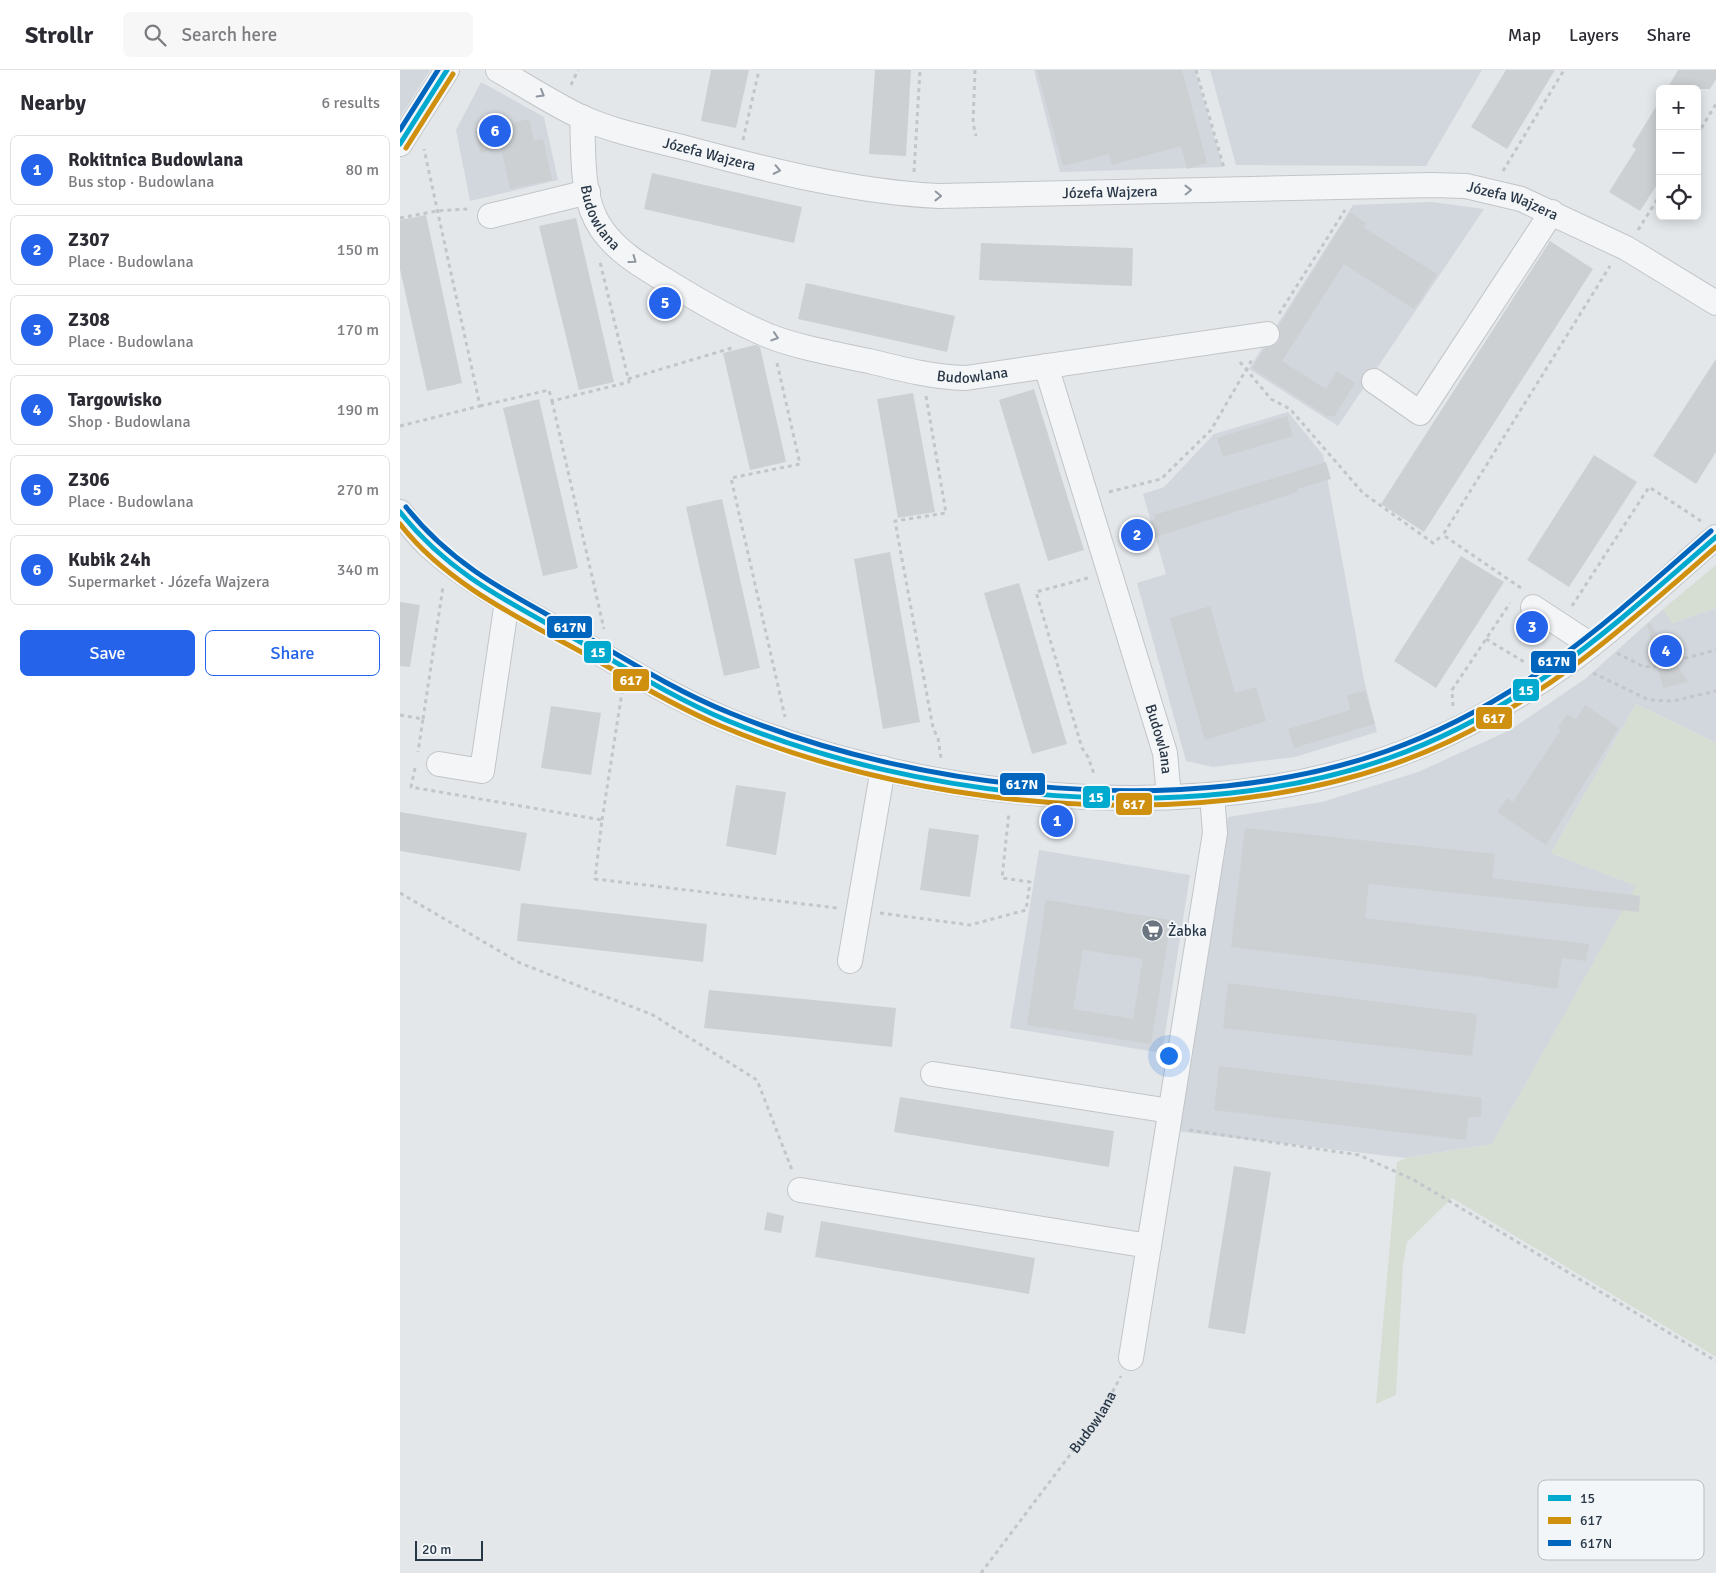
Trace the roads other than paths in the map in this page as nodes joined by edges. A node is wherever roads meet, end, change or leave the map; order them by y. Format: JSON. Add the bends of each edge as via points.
{"nodes":[{"id":1,"x":447,"y":70,"type":"edge"},
{"id":2,"x":498,"y":70,"type":"edge"},
{"id":3,"x":582,"y":117,"type":"junction"},
{"id":4,"x":400,"y":144,"type":"edge"},
{"id":5,"x":588,"y":192,"type":"junction"},
{"id":6,"x":1552,"y":212,"type":"junction"},
{"id":7,"x":490,"y":216,"type":"road end"},
{"id":8,"x":1716,"y":303,"type":"edge"},
{"id":9,"x":1267,"y":334,"type":"road end"},
{"id":10,"x":1046,"y":366,"type":"junction"},
{"id":11,"x":1374,"y":382,"type":"dead end"},
{"id":12,"x":400,"y":512,"type":"edge"},
{"id":13,"x":1708,"y":529,"type":"edge"},
{"id":14,"x":1531,"y":600,"type":"road end"},
{"id":15,"x":508,"y":601,"type":"junction"},
{"id":16,"x":1602,"y":647,"type":"junction"},
{"id":17,"x":439,"y":764,"type":"dead end"},
{"id":18,"x":883,"y":768,"type":"junction"},
{"id":19,"x":1212,"y":795,"type":"junction"},
{"id":20,"x":1169,"y":797,"type":"junction"},
{"id":21,"x":850,"y":961,"type":"dead end"},
{"id":22,"x":933,"y":1074,"type":"dead end"},
{"id":23,"x":1169,"y":1119,"type":"junction"},
{"id":24,"x":800,"y":1190,"type":"road end"},
{"id":25,"x":1149,"y":1246,"type":"junction"},
{"id":26,"x":1130,"y":1358,"type":"road end"}],
"edges":[{"from":1,"to":4,"type":"street"},
{"from":2,"to":3,"type":"street","name":"Józefa Wajzera","one_way":true},
{"from":3,"to":5,"type":"street","name":"Budowlana"},
{"from":3,"to":6,"type":"street","name":"Józefa Wajzera","one_way":true,"via":[[615,130],[738,162],[913,195],[1432,185],[1491,190]]},
{"from":5,"to":7,"type":"street"},
{"from":5,"to":10,"type":"street","name":"Budowlana","one_way":true,"via":[[600,228],[632,260],[725,315],[770,336],[922,374],[966,378]]},
{"from":6,"to":8,"type":"street","name":"Józefa Wajzera","via":[[1626,248]]},
{"from":6,"to":11,"type":"street","via":[[1420,413]]},
{"from":9,"to":10,"type":"street"},
{"from":10,"to":20,"type":"street","name":"Budowlana","via":[[1165,753]]},
{"from":12,"to":15,"type":"street","name":"Budowlana","via":[[426,544],[454,567]]},
{"from":13,"to":16,"type":"street","name":"Budowlana"},
{"from":14,"to":16,"type":"street"},
{"from":15,"to":17,"type":"street","via":[[482,771]]},
{"from":15,"to":18,"type":"street","name":"Budowlana","via":[[700,709],[792,744]]},
{"from":16,"to":19,"type":"street","name":"Budowlana","via":[[1570,661],[1522,693],[1454,730],[1363,766],[1278,787]]},
{"from":18,"to":20,"type":"street","name":"Budowlana","via":[[948,782],[1022,791]]},
{"from":18,"to":21,"type":"street"},
{"from":19,"to":20,"type":"street","name":"Budowlana"},
{"from":19,"to":23,"type":"street","via":[[1216,833]]},
{"from":22,"to":23,"type":"street"},
{"from":23,"to":25,"type":"street"},
{"from":24,"to":25,"type":"street"},
{"from":25,"to":26,"type":"street"}]}
